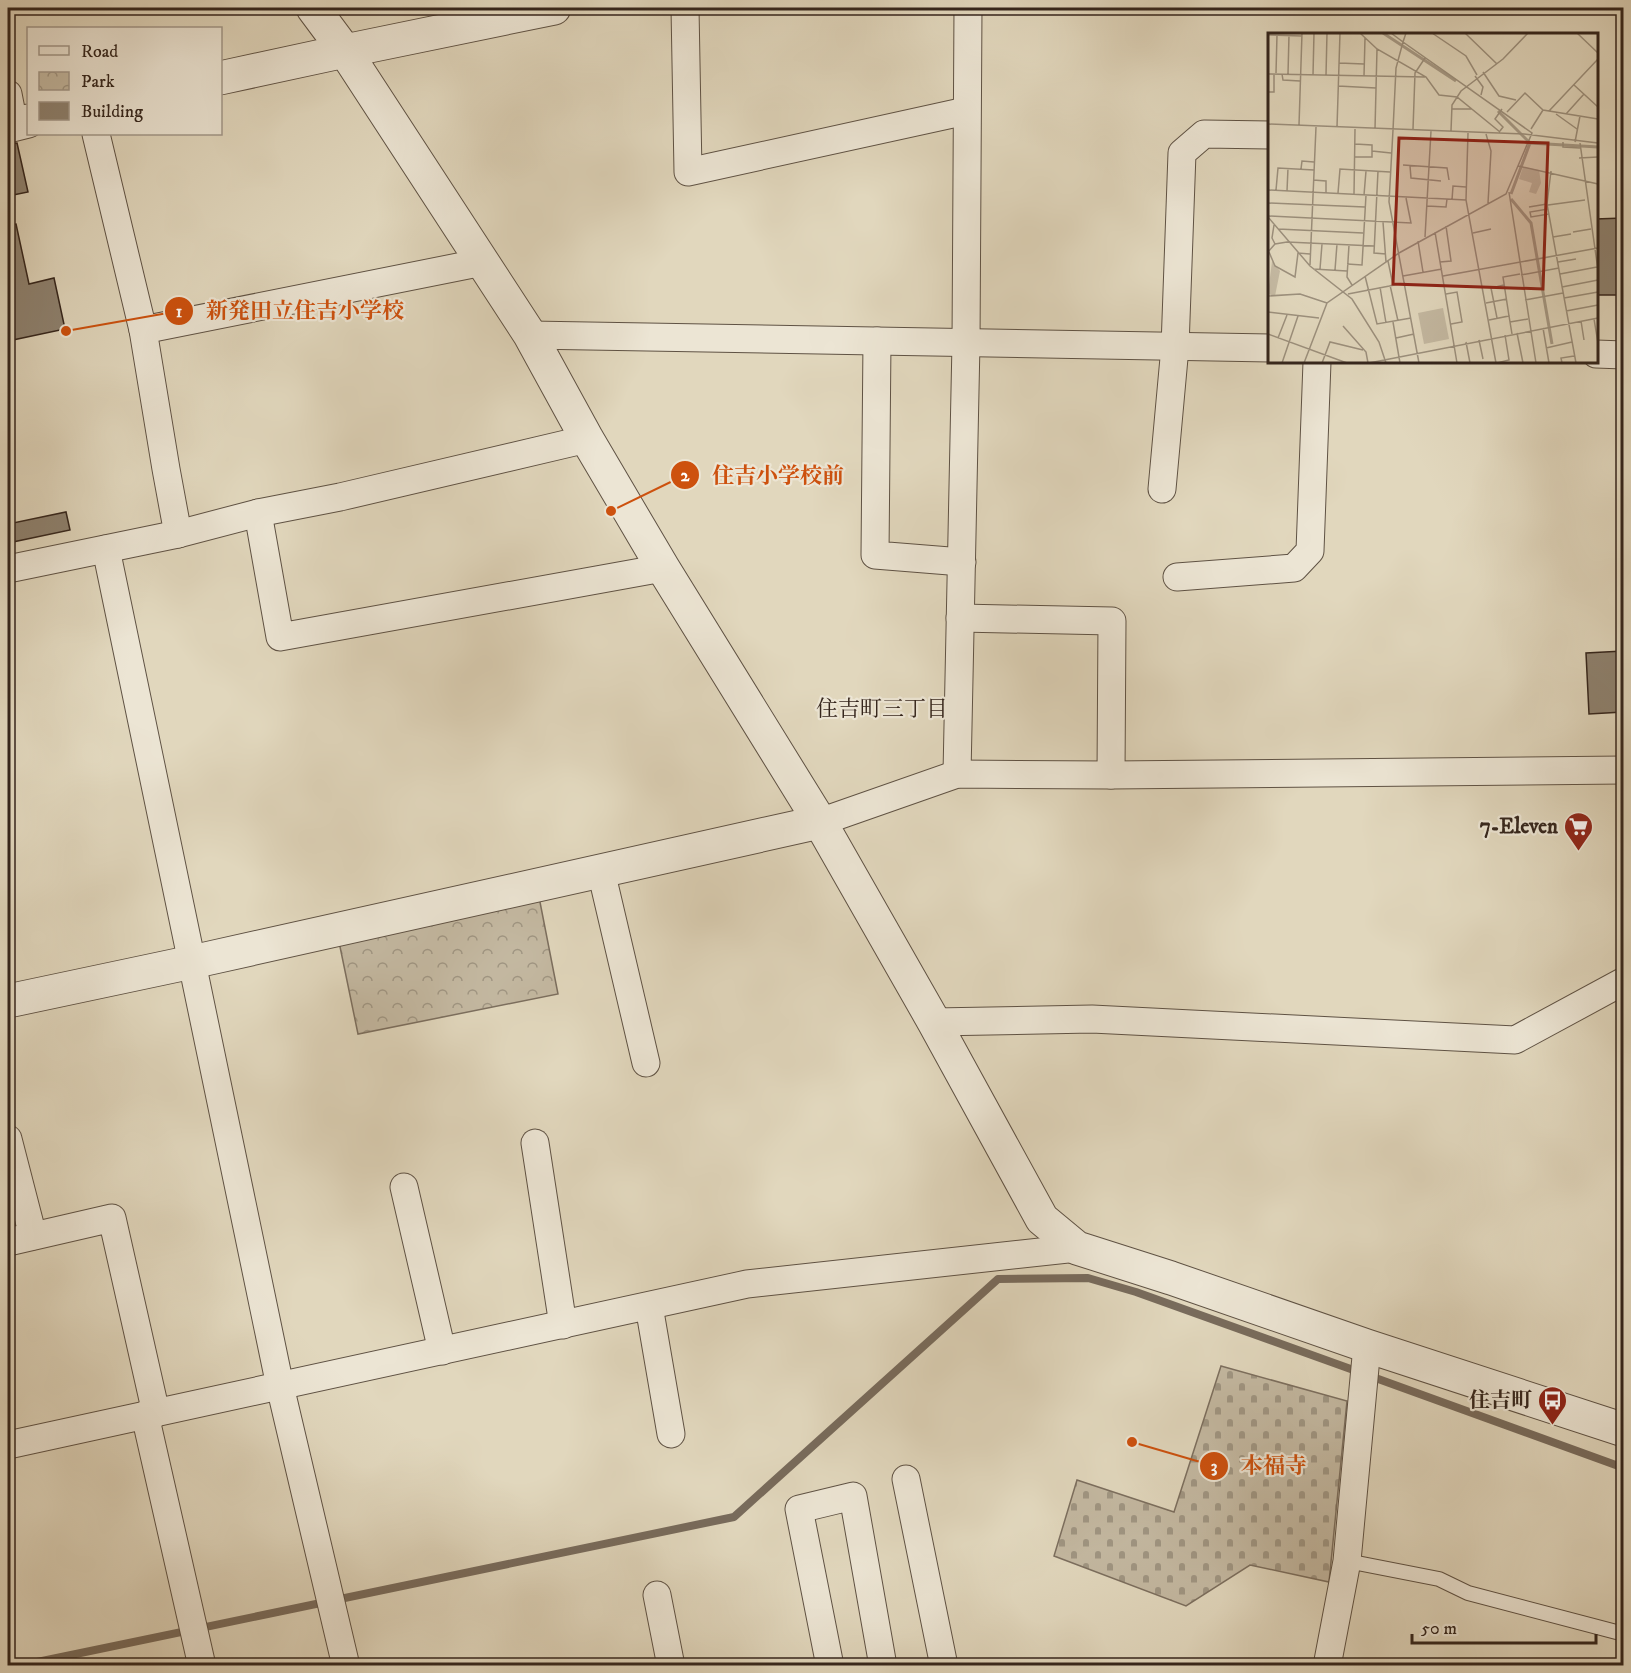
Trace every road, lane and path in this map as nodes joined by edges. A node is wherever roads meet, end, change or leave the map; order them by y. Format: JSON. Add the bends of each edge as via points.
{"nodes":[{"id":1,"x":314,"y":8,"type":"edge"},
{"id":2,"x":554,"y":8,"type":"edge"},
{"id":3,"x":685,"y":8,"type":"edge"},
{"id":4,"x":968,"y":8,"type":"edge"},
{"id":5,"x":345,"y":51,"type":"junction"},
{"id":6,"x":222,"y":78,"type":"edge"},
{"id":7,"x":966,"y":111,"type":"junction"},
{"id":8,"x":96,"y":135,"type":"edge"},
{"id":9,"x":1268,"y":135,"type":"edge"},
{"id":10,"x":483,"y":262,"type":"junction"},
{"id":11,"x":143,"y":330,"type":"junction"},
{"id":12,"x":530,"y":335,"type":"junction"},
{"id":13,"x":877,"y":341,"type":"junction"},
{"id":14,"x":966,"y":343,"type":"junction"},
{"id":15,"x":1175,"y":347,"type":"junction"},
{"id":16,"x":1268,"y":348,"type":"edge"},
{"id":17,"x":1598,"y":354,"type":"edge"},
{"id":18,"x":1623,"y":355,"type":"edge"},
{"id":19,"x":1317,"y":363,"type":"edge"},
{"id":20,"x":587,"y":439,"type":"junction"},
{"id":21,"x":1162,"y":489,"type":"dead end"},
{"id":22,"x":258,"y":513,"type":"junction"},
{"id":23,"x":178,"y":534,"type":"junction"},
{"id":24,"x":106,"y":549,"type":"junction"},
{"id":25,"x":962,"y":562,"type":"junction"},
{"id":26,"x":663,"y":568,"type":"junction"},
{"id":27,"x":8,"y":569,"type":"edge"},
{"id":28,"x":1177,"y":577,"type":"dead end"},
{"id":29,"x":960,"y":618,"type":"junction"},
{"id":30,"x":1623,"y":770,"type":"edge"},
{"id":31,"x":957,"y":774,"type":"junction"},
{"id":32,"x":1111,"y":775,"type":"junction"},
{"id":33,"x":820,"y":822,"type":"junction"},
{"id":34,"x":601,"y":871,"type":"junction"},
{"id":35,"x":192,"y":962,"type":"junction"},
{"id":36,"x":1623,"y":981,"type":"edge"},
{"id":37,"x":8,"y":1001,"type":"edge"},
{"id":38,"x":934,"y":1022,"type":"junction"},
{"id":39,"x":646,"y":1063,"type":"dead end"},
{"id":40,"x":8,"y":1139,"type":"edge"},
{"id":41,"x":535,"y":1143,"type":"dead end"},
{"id":42,"x":404,"y":1188,"type":"dead end"},
{"id":43,"x":20,"y":1239,"type":"edge"},
{"id":44,"x":1077,"y":1248,"type":"junction"},
{"id":45,"x":649,"y":1306,"type":"junction"},
{"id":46,"x":563,"y":1324,"type":"junction"},
{"id":47,"x":1367,"y":1346,"type":"junction"},
{"id":48,"x":442,"y":1351,"type":"junction"},
{"id":49,"x":279,"y":1386,"type":"junction"},
{"id":50,"x":150,"y":1414,"type":"junction"},
{"id":51,"x":1620,"y":1429,"type":"edge"},
{"id":52,"x":671,"y":1434,"type":"dead end"},
{"id":53,"x":8,"y":1445,"type":"edge"},
{"id":54,"x":906,"y":1479,"type":"dead end"},
{"id":55,"x":1347,"y":1561,"type":"junction"},
{"id":56,"x":657,"y":1595,"type":"dead end"},
{"id":57,"x":1620,"y":1633,"type":"edge"},
{"id":58,"x":202,"y":1665,"type":"edge"},
{"id":59,"x":346,"y":1665,"type":"edge"},
{"id":60,"x":670,"y":1665,"type":"edge"},
{"id":61,"x":830,"y":1665,"type":"edge"},
{"id":62,"x":883,"y":1665,"type":"edge"},
{"id":63,"x":944,"y":1665,"type":"edge"},
{"id":64,"x":1327,"y":1665,"type":"edge"}],
"edges":[{"from":1,"to":5,"type":"street"},
{"from":2,"to":5,"type":"street"},
{"from":3,"to":7,"type":"street","via":[[688,172]]},
{"from":4,"to":7,"type":"street"},
{"from":5,"to":6,"type":"street"},
{"from":5,"to":10,"type":"street"},
{"from":7,"to":14,"type":"street"},
{"from":8,"to":11,"type":"street"},
{"from":9,"to":15,"type":"street","via":[[1204,134],[1182,153]]},
{"from":10,"to":11,"type":"street"},
{"from":10,"to":12,"type":"street"},
{"from":11,"to":23,"type":"street"},
{"from":12,"to":13,"type":"street"},
{"from":12,"to":20,"type":"street"},
{"from":13,"to":14,"type":"street"},
{"from":13,"to":25,"type":"street","via":[[875,555]]},
{"from":14,"to":15,"type":"street"},
{"from":14,"to":25,"type":"street"},
{"from":15,"to":16,"type":"street"},
{"from":15,"to":21,"type":"street"},
{"from":17,"to":18,"type":"street"},
{"from":19,"to":28,"type":"street","via":[[1310,551],[1294,568]]},
{"from":20,"to":22,"type":"street"},
{"from":20,"to":26,"type":"street"},
{"from":22,"to":23,"type":"street"},
{"from":22,"to":26,"type":"street","via":[[280,637]]},
{"from":23,"to":24,"type":"street"},
{"from":24,"to":27,"type":"street"},
{"from":24,"to":35,"type":"street"},
{"from":25,"to":29,"type":"street"},
{"from":26,"to":33,"type":"street"},
{"from":29,"to":31,"type":"street"},
{"from":29,"to":32,"type":"street","via":[[1112,621]]},
{"from":30,"to":32,"type":"street"},
{"from":31,"to":32,"type":"street"},
{"from":31,"to":33,"type":"street"},
{"from":33,"to":34,"type":"street"},
{"from":33,"to":38,"type":"street"},
{"from":34,"to":35,"type":"street"},
{"from":34,"to":39,"type":"street"},
{"from":35,"to":37,"type":"street"},
{"from":35,"to":49,"type":"street"},
{"from":36,"to":38,"type":"street","via":[[1515,1040],[1092,1019]]},
{"from":38,"to":44,"type":"street","via":[[1042,1219]]},
{"from":40,"to":43,"type":"street"},
{"from":41,"to":46,"type":"street"},
{"from":42,"to":48,"type":"street"},
{"from":43,"to":50,"type":"street","via":[[112,1218]]},
{"from":44,"to":45,"type":"street","via":[[747,1284]]},
{"from":44,"to":47,"type":"street"},
{"from":45,"to":46,"type":"street"},
{"from":45,"to":52,"type":"street"},
{"from":46,"to":48,"type":"street"},
{"from":47,"to":51,"type":"street"},
{"from":47,"to":55,"type":"street"},
{"from":48,"to":49,"type":"street"},
{"from":49,"to":50,"type":"street"},
{"from":49,"to":59,"type":"street"},
{"from":50,"to":53,"type":"street"},
{"from":50,"to":58,"type":"street"},
{"from":54,"to":63,"type":"street"},
{"from":55,"to":57,"type":"lane","via":[[1439,1579],[1468,1593]]},
{"from":55,"to":64,"type":"street"},
{"from":56,"to":60,"type":"street"},
{"from":61,"to":62,"type":"street","via":[[799,1509],[853,1496]]}]}
